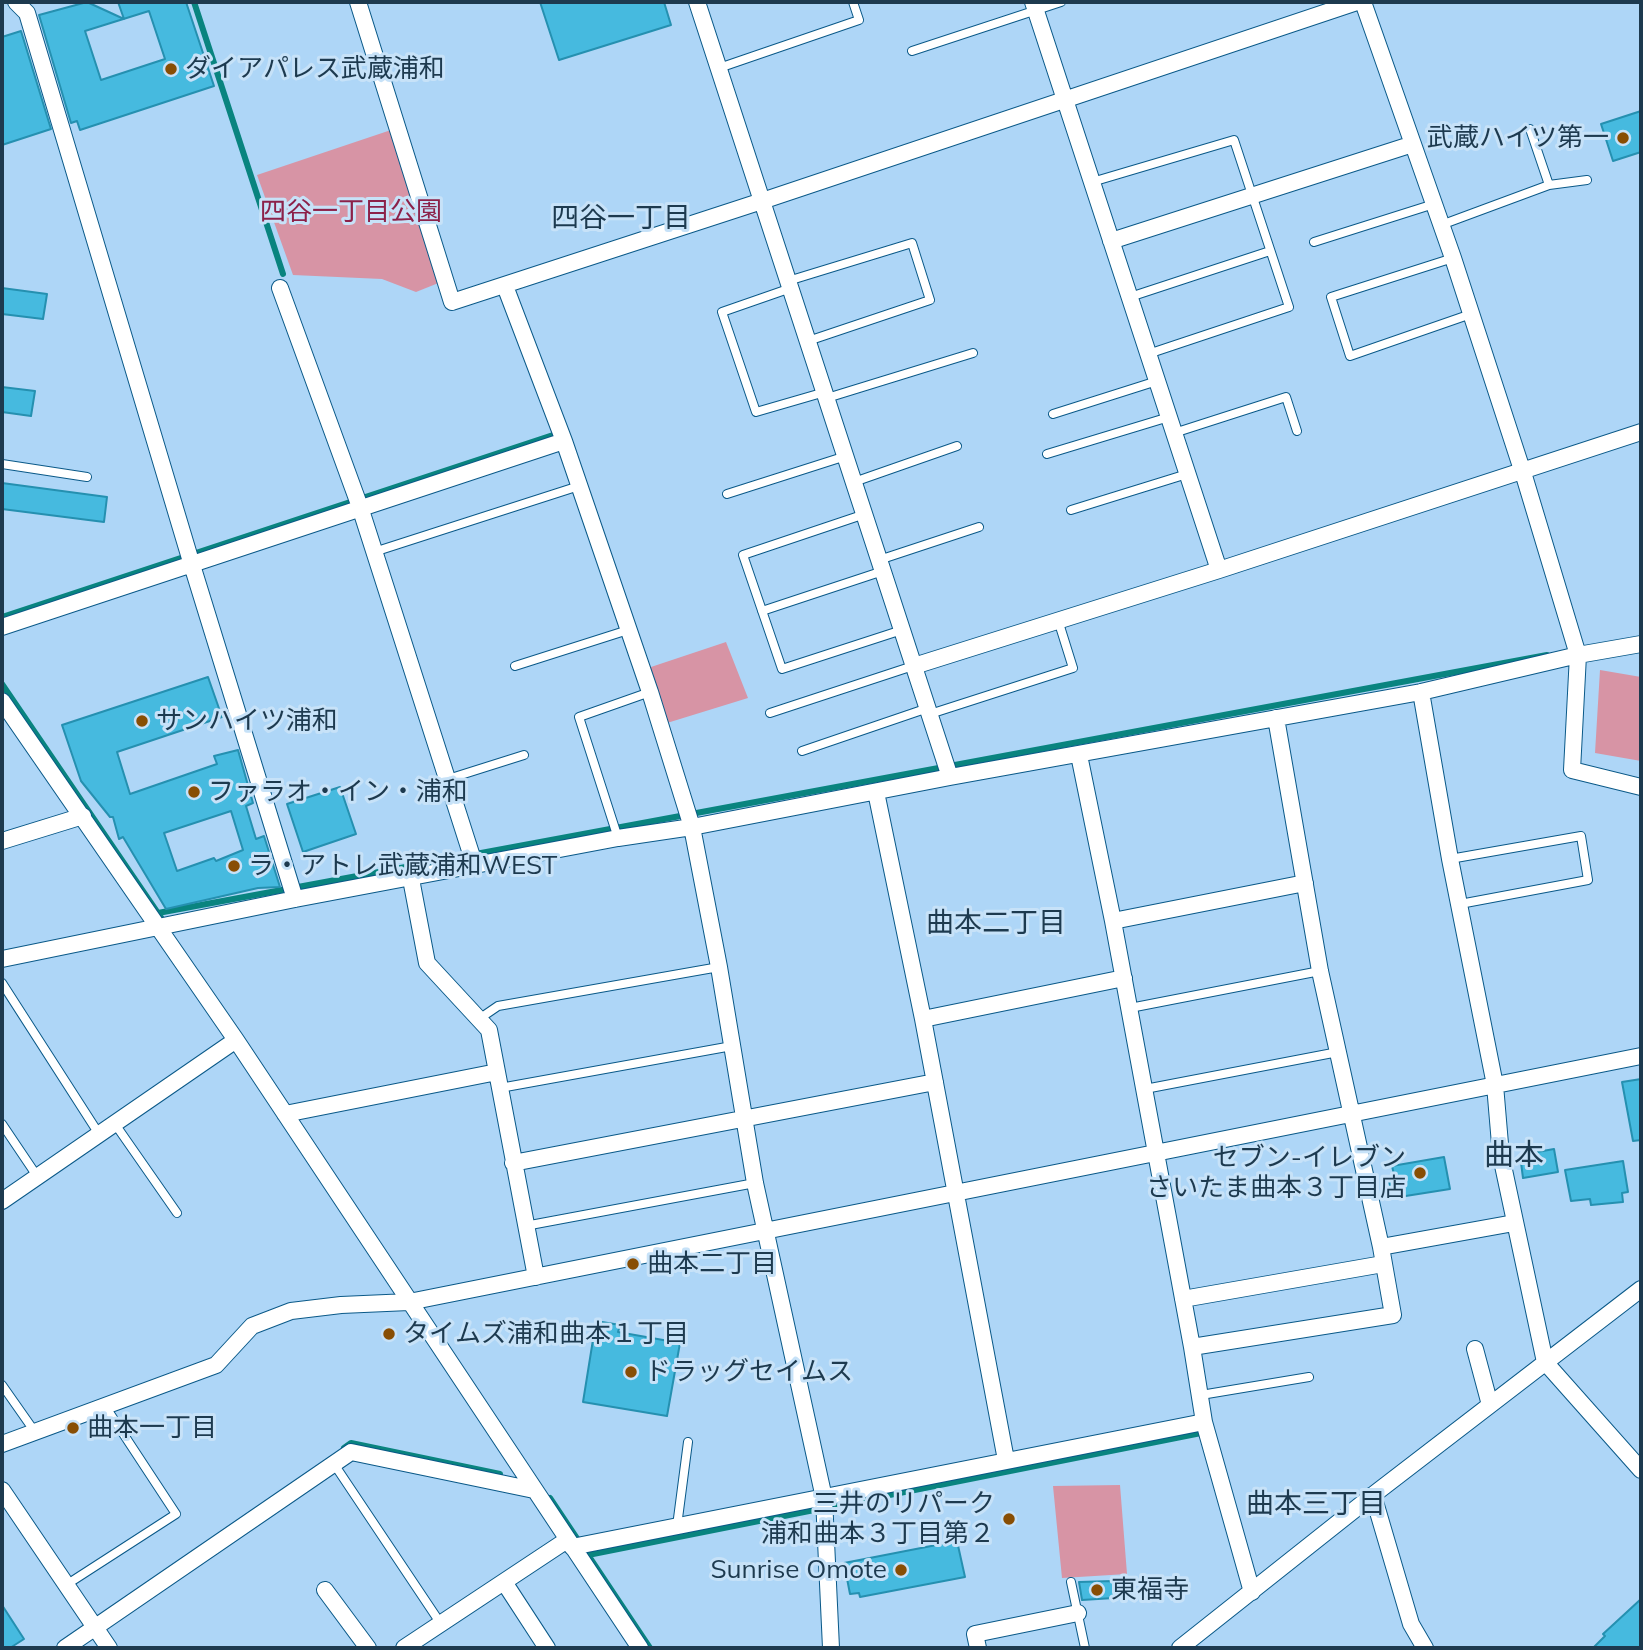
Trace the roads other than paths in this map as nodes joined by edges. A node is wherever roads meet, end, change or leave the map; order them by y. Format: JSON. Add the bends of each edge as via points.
{"nodes":[{"id":1,"x":16,"y":2,"type":"edge"},
{"id":2,"x":358,"y":2,"type":"edge"},
{"id":3,"x":697,"y":2,"type":"edge"},
{"id":4,"x":853,"y":2,"type":"edge"},
{"id":5,"x":1061,"y":2,"type":"edge"},
{"id":6,"x":1357,"y":2,"type":"edge"},
{"id":7,"x":1363,"y":2,"type":"edge"},
{"id":8,"x":1035,"y":6,"type":"edge"},
{"id":9,"x":912,"y":51,"type":"dead end"},
{"id":10,"x":719,"y":68,"type":"junction"},
{"id":11,"x":1065,"y":100,"type":"junction"},
{"id":12,"x":1530,"y":129,"type":"dead end"},
{"id":13,"x":1413,"y":144,"type":"junction"},
{"id":14,"x":1587,"y":180,"type":"dead end"},
{"id":15,"x":1092,"y":182,"type":"junction"},
{"id":16,"x":1549,"y":186,"type":"junction"},
{"id":17,"x":1253,"y":197,"type":"junction"},
{"id":18,"x":762,"y":201,"type":"junction"},
{"id":19,"x":1434,"y":204,"type":"junction"},
{"id":20,"x":1441,"y":225,"type":"junction"},
{"id":21,"x":1111,"y":242,"type":"junction"},
{"id":22,"x":1314,"y":242,"type":"dead end"},
{"id":23,"x":1270,"y":251,"type":"junction"},
{"id":24,"x":1453,"y":258,"type":"junction"},
{"id":25,"x":789,"y":284,"type":"junction"},
{"id":26,"x":506,"y":286,"type":"junction"},
{"id":27,"x":280,"y":288,"type":"dead end"},
{"id":28,"x":1130,"y":297,"type":"junction"},
{"id":29,"x":1471,"y":314,"type":"junction"},
{"id":30,"x":808,"y":341,"type":"junction"},
{"id":31,"x":973,"y":353,"type":"dead end"},
{"id":32,"x":1148,"y":354,"type":"junction"},
{"id":33,"x":1157,"y":381,"type":"junction"},
{"id":34,"x":826,"y":395,"type":"junction"},
{"id":35,"x":1054,"y":414,"type":"dead end"},
{"id":36,"x":1169,"y":417,"type":"junction"},
{"id":37,"x":1297,"y":430,"type":"dead end"},
{"id":38,"x":1641,"y":432,"type":"edge"},
{"id":39,"x":1174,"y":433,"type":"junction"},
{"id":40,"x":564,"y":441,"type":"junction"},
{"id":41,"x":957,"y":446,"type":"dead end"},
{"id":42,"x":1047,"y":454,"type":"dead end"},
{"id":43,"x":846,"y":456,"type":"junction"},
{"id":44,"x":2,"y":464,"type":"edge"},
{"id":45,"x":1522,"y":471,"type":"junction"},
{"id":46,"x":1187,"y":474,"type":"junction"},
{"id":47,"x":87,"y":477,"type":"dead end"},
{"id":48,"x":854,"y":482,"type":"junction"},
{"id":49,"x":579,"y":486,"type":"junction"},
{"id":50,"x":727,"y":494,"type":"dead end"},
{"id":51,"x":360,"y":508,"type":"junction"},
{"id":52,"x":1071,"y":510,"type":"dead end"},
{"id":53,"x":865,"y":514,"type":"junction"},
{"id":54,"x":979,"y":527,"type":"dead end"},
{"id":55,"x":374,"y":552,"type":"junction"},
{"id":56,"x":192,"y":565,"type":"junction"},
{"id":57,"x":881,"y":565,"type":"junction"},
{"id":58,"x":1219,"y":570,"type":"junction"},
{"id":59,"x":762,"y":611,"type":"junction"},
{"id":60,"x":1058,"y":620,"type":"junction"},
{"id":61,"x":2,"y":627,"type":"edge"},
{"id":62,"x":628,"y":630,"type":"junction"},
{"id":63,"x":902,"y":630,"type":"junction"},
{"id":64,"x":1641,"y":643,"type":"edge"},
{"id":65,"x":1578,"y":656,"type":"junction"},
{"id":66,"x":515,"y":666,"type":"dead end"},
{"id":67,"x":914,"y":666,"type":"junction"},
{"id":68,"x":650,"y":692,"type":"junction"},
{"id":69,"x":1421,"y":692,"type":"junction"},
{"id":70,"x":2,"y":701,"type":"edge"},
{"id":71,"x":929,"y":711,"type":"junction"},
{"id":72,"x":770,"y":713,"type":"dead end"},
{"id":73,"x":1276,"y":718,"type":"junction"},
{"id":74,"x":802,"y":751,"type":"dead end"},
{"id":75,"x":524,"y":755,"type":"dead end"},
{"id":76,"x":1079,"y":755,"type":"junction"},
{"id":77,"x":950,"y":776,"type":"junction"},
{"id":78,"x":448,"y":779,"type":"junction"},
{"id":79,"x":1641,"y":787,"type":"edge"},
{"id":80,"x":876,"y":792,"type":"junction"},
{"id":81,"x":83,"y":816,"type":"junction"},
{"id":82,"x":692,"y":827,"type":"junction"},
{"id":83,"x":618,"y":838,"type":"junction"},
{"id":84,"x":2,"y":841,"type":"edge"},
{"id":85,"x":1450,"y":859,"type":"junction"},
{"id":86,"x":475,"y":866,"type":"junction"},
{"id":87,"x":411,"y":879,"type":"junction"},
{"id":88,"x":1305,"y":883,"type":"junction"},
{"id":89,"x":295,"y":899,"type":"junction"},
{"id":90,"x":1460,"y":904,"type":"junction"},
{"id":91,"x":1113,"y":921,"type":"junction"},
{"id":92,"x":157,"y":927,"type":"junction"},
{"id":93,"x":2,"y":959,"type":"edge"},
{"id":94,"x":719,"y":967,"type":"junction"},
{"id":95,"x":1320,"y":971,"type":"junction"},
{"id":96,"x":1124,"y":978,"type":"junction"},
{"id":97,"x":2,"y":983,"type":"edge"},
{"id":98,"x":1129,"y":1008,"type":"junction"},
{"id":99,"x":479,"y":1019,"type":"junction"},
{"id":100,"x":923,"y":1019,"type":"junction"},
{"id":101,"x":236,"y":1040,"type":"junction"},
{"id":102,"x":732,"y":1046,"type":"junction"},
{"id":103,"x":1338,"y":1052,"type":"junction"},
{"id":104,"x":1641,"y":1056,"type":"edge"},
{"id":105,"x":498,"y":1080,"type":"junction"},
{"id":106,"x":935,"y":1082,"type":"junction"},
{"id":107,"x":1496,"y":1085,"type":"junction"},
{"id":108,"x":1145,"y":1089,"type":"junction"},
{"id":109,"x":285,"y":1114,"type":"junction"},
{"id":110,"x":1352,"y":1114,"type":"junction"},
{"id":111,"x":744,"y":1119,"type":"junction"},
{"id":112,"x":2,"y":1124,"type":"edge"},
{"id":113,"x":115,"y":1124,"type":"junction"},
{"id":114,"x":99,"y":1134,"type":"junction"},
{"id":115,"x":1154,"y":1153,"type":"junction"},
{"id":116,"x":513,"y":1163,"type":"junction"},
{"id":117,"x":37,"y":1176,"type":"junction"},
{"id":118,"x":755,"y":1183,"type":"junction"},
{"id":119,"x":956,"y":1193,"type":"junction"},
{"id":120,"x":2,"y":1201,"type":"edge"},
{"id":121,"x":177,"y":1213,"type":"dead end"},
{"id":122,"x":1514,"y":1223,"type":"junction"},
{"id":123,"x":525,"y":1226,"type":"junction"},
{"id":124,"x":766,"y":1230,"type":"junction"},
{"id":125,"x":1381,"y":1247,"type":"junction"},
{"id":126,"x":1384,"y":1264,"type":"junction"},
{"id":127,"x":536,"y":1276,"type":"junction"},
{"id":128,"x":1641,"y":1289,"type":"edge"},
{"id":129,"x":1183,"y":1299,"type":"junction"},
{"id":130,"x":409,"y":1302,"type":"junction"},
{"id":131,"x":1192,"y":1347,"type":"junction"},
{"id":132,"x":1475,"y":1349,"type":"dead end"},
{"id":133,"x":1545,"y":1362,"type":"junction"},
{"id":134,"x":1308,"y":1377,"type":"dead end"},
{"id":135,"x":2,"y":1385,"type":"edge"},
{"id":136,"x":1201,"y":1395,"type":"junction"},
{"id":137,"x":1490,"y":1405,"type":"junction"},
{"id":138,"x":105,"y":1406,"type":"junction"},
{"id":139,"x":1204,"y":1422,"type":"junction"},
{"id":140,"x":35,"y":1432,"type":"junction"},
{"id":141,"x":688,"y":1442,"type":"dead end"},
{"id":142,"x":2,"y":1444,"type":"edge"},
{"id":143,"x":1006,"y":1460,"type":"junction"},
{"id":144,"x":334,"y":1464,"type":"junction"},
{"id":145,"x":1641,"y":1470,"type":"edge"},
{"id":146,"x":2,"y":1490,"type":"edge"},
{"id":147,"x":534,"y":1490,"type":"junction"},
{"id":148,"x":1373,"y":1495,"type":"junction"},
{"id":149,"x":824,"y":1498,"type":"junction"},
{"id":150,"x":677,"y":1527,"type":"junction"},
{"id":151,"x":569,"y":1543,"type":"junction"},
{"id":152,"x":504,"y":1582,"type":"junction"},
{"id":153,"x":1071,"y":1582,"type":"dead end"},
{"id":154,"x":66,"y":1585,"type":"junction"},
{"id":155,"x":325,"y":1590,"type":"dead end"},
{"id":156,"x":1252,"y":1592,"type":"junction"},
{"id":157,"x":1078,"y":1613,"type":"junction"},
{"id":158,"x":441,"y":1624,"type":"junction"},
{"id":159,"x":95,"y":1628,"type":"junction"},
{"id":160,"x":65,"y":1648,"type":"edge"},
{"id":161,"x":108,"y":1648,"type":"edge"},
{"id":162,"x":368,"y":1648,"type":"edge"},
{"id":163,"x":404,"y":1648,"type":"edge"},
{"id":164,"x":547,"y":1648,"type":"edge"},
{"id":165,"x":640,"y":1648,"type":"edge"},
{"id":166,"x":831,"y":1648,"type":"edge"},
{"id":167,"x":978,"y":1648,"type":"edge"},
{"id":168,"x":1085,"y":1648,"type":"edge"},
{"id":169,"x":1180,"y":1648,"type":"edge"},
{"id":170,"x":1424,"y":1648,"type":"edge"}],
"edges":[{"from":1,"to":56,"type":"street","via":[[27,13]]},
{"from":2,"to":26,"type":"street","via":[[452,302]]},
{"from":3,"to":10,"type":"street"},
{"from":4,"to":10,"type":"lane","via":[[859,20]]},
{"from":5,"to":8,"type":"lane"},
{"from":6,"to":11,"type":"street"},
{"from":7,"to":13,"type":"street"},
{"from":8,"to":9,"type":"lane"},
{"from":8,"to":11,"type":"street"},
{"from":10,"to":18,"type":"street"},
{"from":11,"to":15,"type":"street"},
{"from":11,"to":18,"type":"street"},
{"from":12,"to":16,"type":"lane"},
{"from":13,"to":17,"type":"street"},
{"from":13,"to":19,"type":"street"},
{"from":14,"to":16,"type":"lane"},
{"from":15,"to":17,"type":"lane","via":[[1234,140]]},
{"from":15,"to":21,"type":"street"},
{"from":16,"to":20,"type":"lane"},
{"from":17,"to":21,"type":"street"},
{"from":17,"to":23,"type":"lane"},
{"from":18,"to":25,"type":"street"},
{"from":18,"to":26,"type":"street"},
{"from":19,"to":20,"type":"street"},
{"from":19,"to":22,"type":"lane"},
{"from":20,"to":24,"type":"street"},
{"from":21,"to":28,"type":"street"},
{"from":23,"to":28,"type":"lane"},
{"from":23,"to":32,"type":"lane","via":[[1289,307]]},
{"from":24,"to":29,"type":"street"},
{"from":24,"to":29,"type":"lane","via":[[1331,297],[1350,356]]},
{"from":25,"to":30,"type":"street"},
{"from":25,"to":30,"type":"lane","via":[[912,243],[930,300]]},
{"from":25,"to":34,"type":"lane","via":[[722,312],[756,412]]},
{"from":26,"to":40,"type":"street"},
{"from":27,"to":51,"type":"street"},
{"from":28,"to":32,"type":"street"},
{"from":29,"to":45,"type":"street"},
{"from":30,"to":34,"type":"street"},
{"from":31,"to":34,"type":"lane"},
{"from":32,"to":33,"type":"street"},
{"from":33,"to":35,"type":"lane"},
{"from":33,"to":36,"type":"street"},
{"from":34,"to":43,"type":"street"},
{"from":36,"to":39,"type":"street"},
{"from":36,"to":42,"type":"lane"},
{"from":37,"to":39,"type":"lane","via":[[1286,397]]},
{"from":38,"to":45,"type":"street"},
{"from":39,"to":46,"type":"street"},
{"from":40,"to":49,"type":"street"},
{"from":40,"to":51,"type":"street"},
{"from":41,"to":48,"type":"lane"},
{"from":43,"to":48,"type":"street"},
{"from":43,"to":50,"type":"lane"},
{"from":44,"to":47,"type":"lane"},
{"from":45,"to":58,"type":"street"},
{"from":45,"to":65,"type":"street"},
{"from":46,"to":52,"type":"lane"},
{"from":46,"to":58,"type":"street"},
{"from":48,"to":53,"type":"street"},
{"from":49,"to":55,"type":"lane"},
{"from":49,"to":62,"type":"street"},
{"from":51,"to":55,"type":"street"},
{"from":51,"to":56,"type":"street"},
{"from":53,"to":57,"type":"street"},
{"from":53,"to":59,"type":"lane","via":[[743,555]]},
{"from":54,"to":57,"type":"lane"},
{"from":55,"to":78,"type":"street"},
{"from":56,"to":61,"type":"street"},
{"from":56,"to":89,"type":"street"},
{"from":57,"to":59,"type":"lane"},
{"from":57,"to":63,"type":"street"},
{"from":58,"to":60,"type":"street"},
{"from":59,"to":63,"type":"lane","via":[[782,669]]},
{"from":60,"to":67,"type":"street"},
{"from":60,"to":71,"type":"lane","via":[[1073,668]]},
{"from":62,"to":66,"type":"lane"},
{"from":62,"to":68,"type":"street"},
{"from":63,"to":67,"type":"street"},
{"from":64,"to":65,"type":"street"},
{"from":65,"to":69,"type":"street"},
{"from":65,"to":79,"type":"street","via":[[1572,771]]},
{"from":67,"to":71,"type":"street"},
{"from":67,"to":72,"type":"lane"},
{"from":68,"to":82,"type":"street"},
{"from":68,"to":83,"type":"lane","via":[[579,717]]},
{"from":69,"to":73,"type":"street"},
{"from":69,"to":85,"type":"street"},
{"from":70,"to":81,"type":"street"},
{"from":71,"to":74,"type":"lane"},
{"from":71,"to":77,"type":"street"},
{"from":73,"to":76,"type":"street"},
{"from":73,"to":88,"type":"street"},
{"from":75,"to":78,"type":"lane"},
{"from":76,"to":77,"type":"street"},
{"from":76,"to":91,"type":"street"},
{"from":77,"to":80,"type":"street"},
{"from":78,"to":86,"type":"street"},
{"from":80,"to":82,"type":"street"},
{"from":80,"to":100,"type":"street"},
{"from":81,"to":84,"type":"street"},
{"from":81,"to":92,"type":"street"},
{"from":82,"to":83,"type":"street"},
{"from":82,"to":94,"type":"street"},
{"from":83,"to":86,"type":"street"},
{"from":85,"to":90,"type":"street"},
{"from":85,"to":90,"type":"lane","via":[[1581,835],[1588,880]]},
{"from":86,"to":87,"type":"street"},
{"from":87,"to":89,"type":"street"},
{"from":87,"to":99,"type":"street","via":[[427,963]]},
{"from":88,"to":91,"type":"street"},
{"from":88,"to":95,"type":"street"},
{"from":89,"to":92,"type":"street"},
{"from":90,"to":107,"type":"street"},
{"from":91,"to":96,"type":"street"},
{"from":92,"to":93,"type":"street"},
{"from":92,"to":101,"type":"street"},
{"from":94,"to":99,"type":"lane","via":[[498,1006]]},
{"from":94,"to":102,"type":"street"},
{"from":95,"to":98,"type":"lane"},
{"from":95,"to":103,"type":"street"},
{"from":96,"to":98,"type":"street"},
{"from":96,"to":100,"type":"street"},
{"from":97,"to":114,"type":"lane"},
{"from":98,"to":108,"type":"street"},
{"from":99,"to":105,"type":"street","via":[[489,1030]]},
{"from":100,"to":106,"type":"street"},
{"from":101,"to":109,"type":"street"},
{"from":101,"to":113,"type":"street"},
{"from":102,"to":105,"type":"lane"},
{"from":102,"to":111,"type":"street"},
{"from":103,"to":108,"type":"lane"},
{"from":103,"to":110,"type":"street"},
{"from":104,"to":107,"type":"street"},
{"from":105,"to":109,"type":"street"},
{"from":105,"to":116,"type":"street"},
{"from":106,"to":111,"type":"street"},
{"from":106,"to":119,"type":"street"},
{"from":107,"to":110,"type":"street"},
{"from":107,"to":122,"type":"street","via":[[1501,1156]]},
{"from":108,"to":115,"type":"street"},
{"from":109,"to":130,"type":"street"},
{"from":110,"to":115,"type":"street"},
{"from":110,"to":125,"type":"street"},
{"from":111,"to":116,"type":"street"},
{"from":111,"to":118,"type":"street"},
{"from":112,"to":117,"type":"lane"},
{"from":113,"to":114,"type":"street"},
{"from":113,"to":121,"type":"lane"},
{"from":114,"to":117,"type":"street"},
{"from":115,"to":119,"type":"street"},
{"from":115,"to":129,"type":"street"},
{"from":116,"to":123,"type":"street"},
{"from":117,"to":120,"type":"street"},
{"from":118,"to":123,"type":"lane"},
{"from":118,"to":124,"type":"street"},
{"from":119,"to":124,"type":"street"},
{"from":119,"to":143,"type":"street"},
{"from":122,"to":125,"type":"street"},
{"from":122,"to":133,"type":"street"},
{"from":123,"to":127,"type":"street"},
{"from":124,"to":127,"type":"street"},
{"from":124,"to":149,"type":"street"},
{"from":125,"to":126,"type":"street"},
{"from":126,"to":129,"type":"street"},
{"from":126,"to":131,"type":"street","via":[[1392,1315]]},
{"from":127,"to":130,"type":"street"},
{"from":128,"to":133,"type":"street"},
{"from":129,"to":131,"type":"street"},
{"from":130,"to":138,"type":"street","via":[[291,1311],[252,1326],[216,1365]]},
{"from":130,"to":147,"type":"street"},
{"from":131,"to":136,"type":"street"},
{"from":132,"to":137,"type":"street"},
{"from":133,"to":137,"type":"street"},
{"from":133,"to":145,"type":"street"},
{"from":134,"to":136,"type":"lane"},
{"from":135,"to":140,"type":"lane"},
{"from":136,"to":139,"type":"street"},
{"from":137,"to":148,"type":"street"},
{"from":138,"to":140,"type":"street"},
{"from":138,"to":154,"type":"lane","via":[[176,1514]]},
{"from":139,"to":143,"type":"street"},
{"from":139,"to":156,"type":"street"},
{"from":140,"to":142,"type":"street"},
{"from":141,"to":150,"type":"lane"},
{"from":143,"to":149,"type":"street"},
{"from":144,"to":147,"type":"street","via":[[351,1452]]},
{"from":144,"to":158,"type":"lane"},
{"from":144,"to":159,"type":"street"},
{"from":146,"to":154,"type":"street"},
{"from":147,"to":151,"type":"street"},
{"from":148,"to":156,"type":"street"},
{"from":148,"to":170,"type":"street","via":[[1411,1625]]},
{"from":149,"to":150,"type":"street"},
{"from":149,"to":166,"type":"street"},
{"from":150,"to":151,"type":"street"},
{"from":151,"to":152,"type":"street"},
{"from":151,"to":165,"type":"street"},
{"from":152,"to":158,"type":"street"},
{"from":152,"to":164,"type":"street"},
{"from":153,"to":157,"type":"lane"},
{"from":154,"to":159,"type":"street"},
{"from":155,"to":162,"type":"street"},
{"from":156,"to":169,"type":"street"},
{"from":157,"to":167,"type":"street","via":[[975,1634]]},
{"from":157,"to":168,"type":"lane"},
{"from":158,"to":163,"type":"street"},
{"from":159,"to":160,"type":"street"},
{"from":159,"to":161,"type":"street"}]}
